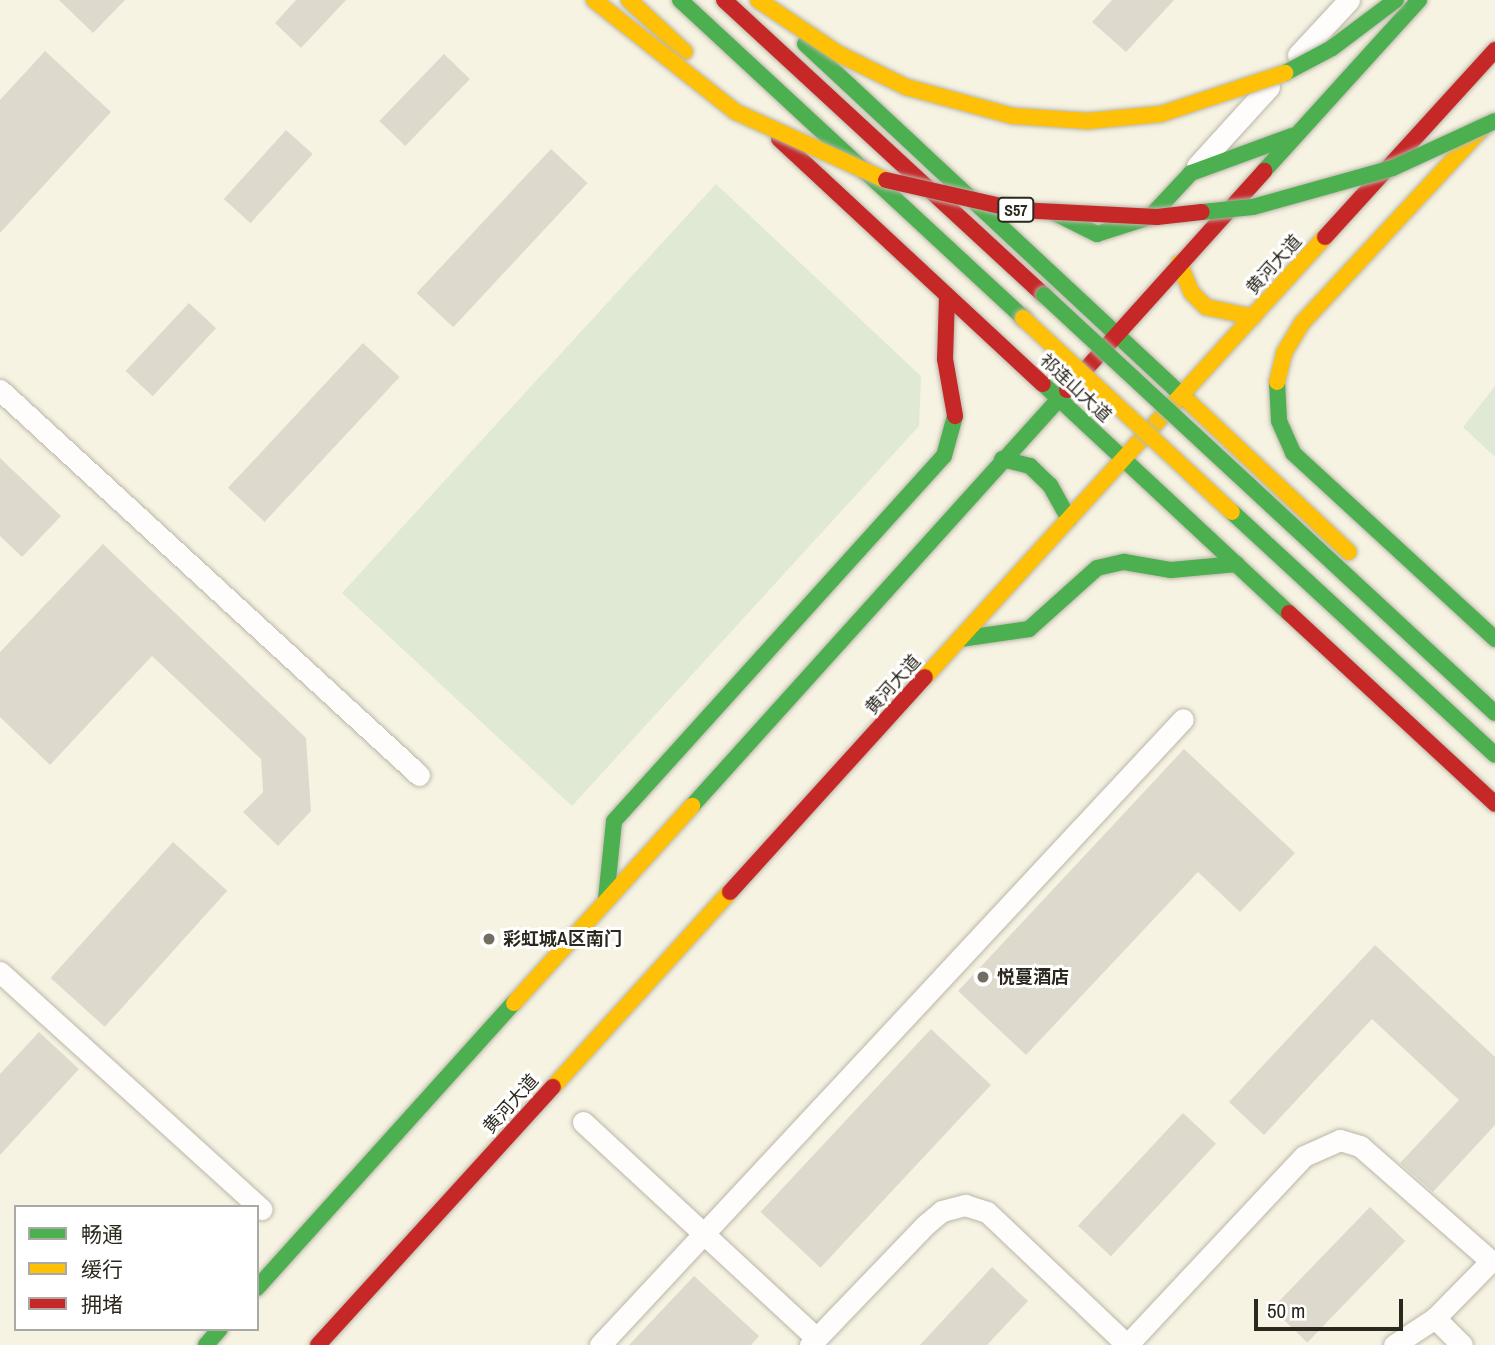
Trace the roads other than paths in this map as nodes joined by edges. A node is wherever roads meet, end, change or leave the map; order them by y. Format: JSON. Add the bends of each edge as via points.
{"nodes":[{"id":1,"x":594,"y":0,"type":"edge"},
{"id":2,"x":629,"y":0,"type":"edge"},
{"id":3,"x":680,"y":0,"type":"edge"},
{"id":4,"x":724,"y":0,"type":"edge"},
{"id":5,"x":757,"y":0,"type":"edge"},
{"id":6,"x":1349,"y":0,"type":"edge"},
{"id":7,"x":1396,"y":0,"type":"edge"},
{"id":8,"x":1419,"y":0,"type":"edge"},
{"id":9,"x":1495,"y":50,"type":"edge"},
{"id":10,"x":1495,"y":114,"type":"edge"},
{"id":11,"x":1495,"y":121,"type":"edge"},
{"id":12,"x":1296,"y":135,"type":"junction"},
{"id":13,"x":1191,"y":173,"type":"junction"},
{"id":14,"x":1043,"y":207,"type":"dead end"},
{"id":15,"x":1377,"y":244,"type":"junction"},
{"id":16,"x":1179,"y":263,"type":"junction"},
{"id":17,"x":1283,"y":284,"type":"junction"},
{"id":18,"x":947,"y":296,"type":"junction"},
{"id":19,"x":1253,"y":317,"type":"junction"},
{"id":20,"x":1116,"y":332,"type":"junction"},
{"id":21,"x":0,"y":390,"type":"edge"},
{"id":22,"x":1184,"y":394,"type":"junction"},
{"id":23,"x":1057,"y":398,"type":"junction"},
{"id":24,"x":1002,"y":459,"type":"junction"},
{"id":25,"x":1124,"y":459,"type":"junction"},
{"id":26,"x":1069,"y":519,"type":"junction"},
{"id":27,"x":942,"y":525,"type":"junction"},
{"id":28,"x":867,"y":541,"type":"junction"},
{"id":29,"x":1237,"y":564,"type":"junction"},
{"id":30,"x":960,"y":639,"type":"junction"},
{"id":31,"x":1495,"y":639,"type":"edge"},
{"id":32,"x":1495,"y":692,"type":"edge"},
{"id":33,"x":1495,"y":713,"type":"edge"},
{"id":34,"x":1183,"y":719,"type":"dead end"},
{"id":35,"x":1495,"y":755,"type":"edge"},
{"id":36,"x":419,"y":775,"type":"dead end"},
{"id":37,"x":1495,"y":804,"type":"edge"},
{"id":38,"x":606,"y":899,"type":"junction"},
{"id":39,"x":0,"y":972,"type":"edge"},
{"id":40,"x":583,"y":1122,"type":"dead end"},
{"id":41,"x":257,"y":1205,"type":"edge"},
{"id":42,"x":704,"y":1234,"type":"junction"},
{"id":43,"x":259,"y":1286,"type":"edge"},
{"id":44,"x":1435,"y":1318,"type":"junction"},
{"id":45,"x":218,"y":1331,"type":"edge"},
{"id":46,"x":813,"y":1342,"type":"edge"},
{"id":47,"x":206,"y":1345,"type":"edge"},
{"id":48,"x":318,"y":1345,"type":"edge"},
{"id":49,"x":600,"y":1345,"type":"edge"},
{"id":50,"x":1127,"y":1345,"type":"edge"},
{"id":51,"x":1394,"y":1345,"type":"edge"},
{"id":52,"x":1462,"y":1345,"type":"edge"}],
"edges":[{"from":1,"to":11,"type":"main road","number":"S57","bridge":true,"via":[[736,112],[774,133],[892,182],[1018,210],[1157,217],[1253,206],[1393,168]]},
{"from":2,"to":18,"type":"main road","name":"祁连山大道"},
{"from":3,"to":35,"type":"main road","bridge":true},
{"from":4,"to":33,"type":"main road","bridge":true},
{"from":5,"to":7,"type":"main road","bridge":true,"via":[[839,54],[906,87],[989,112],[1088,121],[1161,114],[1267,83],[1332,48]]},
{"from":5,"to":20,"type":"main road"},
{"from":6,"to":13,"type":"street"},
{"from":8,"to":12,"type":"main road"},
{"from":9,"to":17,"type":"main road","name":"黄河大道"},
{"from":10,"to":15,"type":"main road"},
{"from":12,"to":13,"type":"main road"},
{"from":12,"to":16,"type":"main road"},
{"from":13,"to":14,"type":"main road","via":[[1150,218],[1097,234]]},
{"from":15,"to":17,"type":"main road"},
{"from":15,"to":31,"type":"main road","via":[[1302,323],[1284,353],[1276,387],[1279,421],[1293,453]]},
{"from":16,"to":19,"type":"main road","via":[[1192,293],[1206,307]]},
{"from":16,"to":20,"type":"main road"},
{"from":17,"to":19,"type":"main road","name":"黄河大道"},
{"from":18,"to":23,"type":"main road","name":"祁连山大道"},
{"from":18,"to":28,"type":"main road","via":[[945,359],[956,425],[944,456]]},
{"from":19,"to":22,"type":"main road","name":"黄河大道"},
{"from":20,"to":22,"type":"main road"},
{"from":20,"to":23,"type":"main road"},
{"from":21,"to":36,"type":"street"},
{"from":22,"to":25,"type":"main road","name":"黄河大道"},
{"from":22,"to":32,"type":"main road"},
{"from":23,"to":24,"type":"main road"},
{"from":23,"to":25,"type":"main road","name":"祁连山大道"},
{"from":24,"to":26,"type":"main road","via":[[1030,466],[1050,485]]},
{"from":24,"to":27,"type":"main road"},
{"from":25,"to":26,"type":"main road","name":"黄河大道"},
{"from":25,"to":29,"type":"main road","name":"祁连山大道"},
{"from":26,"to":30,"type":"main road","name":"黄河大道"},
{"from":27,"to":28,"type":"main road"},
{"from":27,"to":38,"type":"main road"},
{"from":28,"to":38,"type":"main road","via":[[614,821]]},
{"from":29,"to":30,"type":"main road","via":[[1171,570],[1124,562],[1097,568],[1029,629]]},
{"from":29,"to":37,"type":"main road","name":"祁连山大道"},
{"from":30,"to":48,"type":"main road","name":"黄河大道"},
{"from":34,"to":42,"type":"street"},
{"from":38,"to":43,"type":"main road"},
{"from":39,"to":41,"type":"street"},
{"from":40,"to":42,"type":"street"},
{"from":42,"to":46,"type":"street"},
{"from":42,"to":49,"type":"street"},
{"from":44,"to":50,"type":"street","via":[[1491,1261],[1360,1146],[1340,1140],[1304,1156]]},
{"from":44,"to":51,"type":"street"},
{"from":44,"to":52,"type":"street"},
{"from":45,"to":47,"type":"main road"},
{"from":46,"to":50,"type":"street","via":[[924,1226],[942,1211],[965,1205],[987,1212]]}]}
